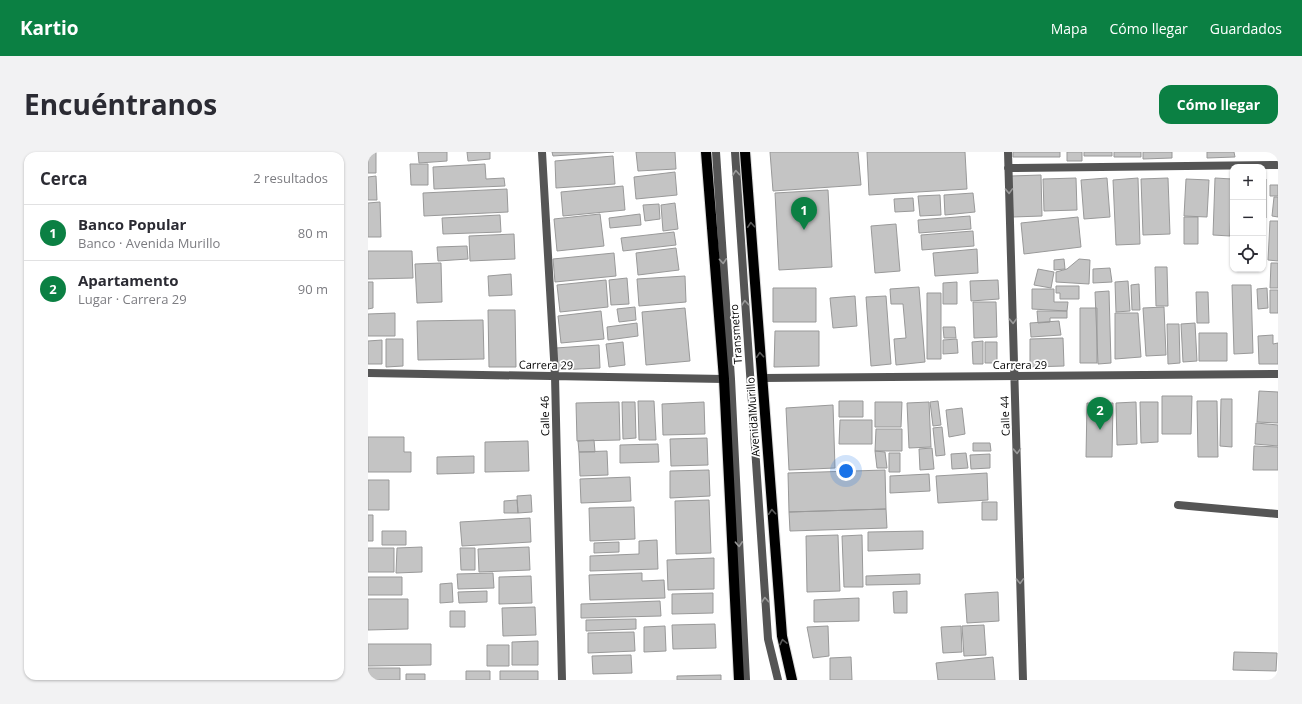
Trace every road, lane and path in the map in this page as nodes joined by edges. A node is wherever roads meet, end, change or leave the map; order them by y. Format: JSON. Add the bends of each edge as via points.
{"nodes":[{"id":1,"x":542,"y":152,"type":"edge"},
{"id":2,"x":706,"y":152,"type":"edge"},
{"id":3,"x":716,"y":152,"type":"edge"},
{"id":4,"x":735,"y":152,"type":"edge"},
{"id":5,"x":745,"y":152,"type":"edge"},
{"id":6,"x":1008,"y":152,"type":"edge"},
{"id":7,"x":1278,"y":165,"type":"edge"},
{"id":8,"x":1008,"y":168,"type":"junction"},
{"id":9,"x":368,"y":373,"type":"edge"},
{"id":10,"x":1278,"y":374,"type":"edge"},
{"id":11,"x":555,"y":376,"type":"junction"},
{"id":12,"x":1014,"y":376,"type":"junction"},
{"id":13,"x":762,"y":378,"type":"junction"},
{"id":14,"x":724,"y":379,"type":"junction"},
{"id":15,"x":1178,"y":505,"type":"dead end"},
{"id":16,"x":1278,"y":514,"type":"edge"},
{"id":17,"x":562,"y":680,"type":"edge"},
{"id":18,"x":739,"y":680,"type":"edge"},
{"id":19,"x":746,"y":680,"type":"edge"},
{"id":20,"x":778,"y":680,"type":"edge"},
{"id":21,"x":792,"y":680,"type":"edge"},
{"id":22,"x":1023,"y":680,"type":"edge"}],
"edges":[{"from":1,"to":11,"type":"street","name":"Calle 46"},
{"from":2,"to":14,"type":"main road"},
{"from":3,"to":19,"type":"street","name":"Transmetro","one_way":true},
{"from":20,"to":4,"type":"street","name":"Transmetro","one_way":true,"via":[[768,639]]},
{"from":13,"to":5,"type":"main road","name":"Avenida Murillo","one_way":true},
{"from":6,"to":8,"type":"street","name":"Calle 44"},
{"from":7,"to":8,"type":"street"},
{"from":8,"to":12,"type":"street","name":"Calle 44","one_way":true},
{"from":9,"to":11,"type":"street","name":"Carrera 29"},
{"from":10,"to":12,"type":"street","name":"Carrera 29"},
{"from":11,"to":14,"type":"street","name":"Carrera 29"},
{"from":11,"to":17,"type":"street","name":"Calle 46"},
{"from":12,"to":13,"type":"street","name":"Carrera 29"},
{"from":12,"to":22,"type":"street","name":"Calle 44","one_way":true},
{"from":21,"to":13,"type":"main road","name":"Avenida Murillo","one_way":true,"via":[[782,636]]},
{"from":14,"to":18,"type":"main road"},
{"from":15,"to":16,"type":"street"}]}
